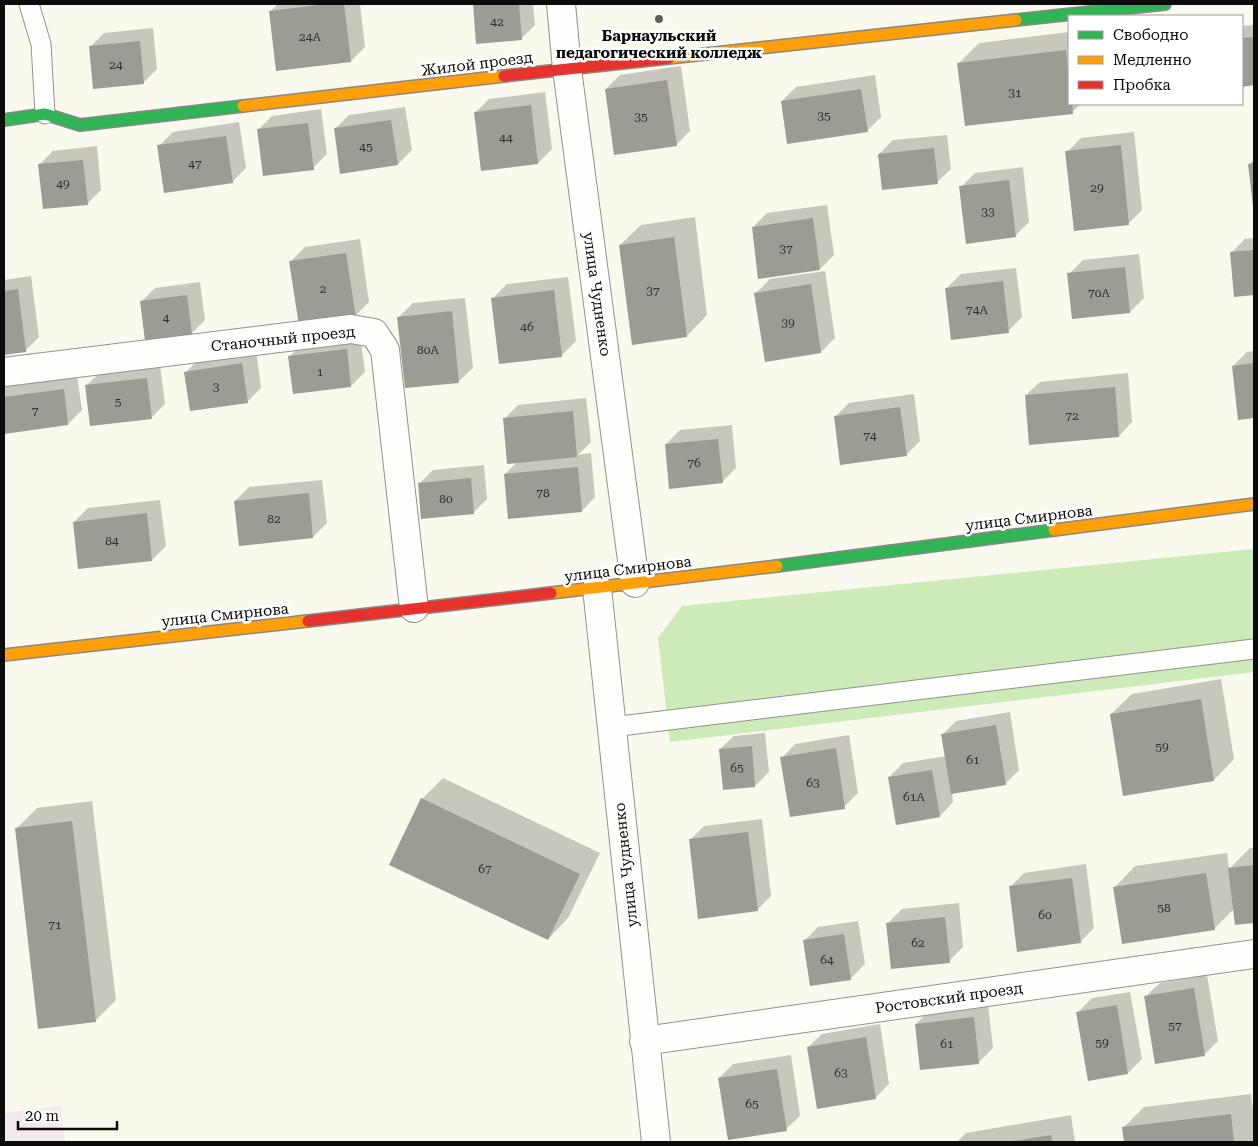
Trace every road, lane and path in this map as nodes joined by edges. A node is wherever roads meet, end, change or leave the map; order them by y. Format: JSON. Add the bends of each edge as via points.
{"nodes":[{"id":1,"x":30,"y":4,"type":"edge"},
{"id":2,"x":561,"y":4,"type":"edge"},
{"id":3,"x":1165,"y":4,"type":"edge"},
{"id":4,"x":567,"y":69,"type":"junction"},
{"id":5,"x":45,"y":114,"type":"junction"},
{"id":6,"x":4,"y":120,"type":"edge"},
{"id":7,"x":4,"y":372,"type":"edge"},
{"id":8,"x":1254,"y":504,"type":"edge"},
{"id":9,"x":635,"y":583,"type":"junction"},
{"id":10,"x":597,"y":588,"type":"junction"},
{"id":11,"x":414,"y":608,"type":"junction"},
{"id":12,"x":1254,"y":649,"type":"edge"},
{"id":13,"x":4,"y":655,"type":"edge"},
{"id":14,"x":612,"y":727,"type":"junction"},
{"id":15,"x":1254,"y":954,"type":"edge"},
{"id":16,"x":644,"y":1041,"type":"junction"},
{"id":17,"x":656,"y":1142,"type":"edge"}],
"edges":[{"from":1,"to":5,"type":"lane","via":[[42,44]]},
{"from":2,"to":4,"type":"street","name":"улица Чудненко"},
{"from":3,"to":4,"type":"street","name":"Жилой проезд"},
{"from":4,"to":5,"type":"street","name":"Жилой проезд","via":[[80,125]]},
{"from":4,"to":9,"type":"street","name":"улица Чудненко"},
{"from":5,"to":6,"type":"street","name":"Жилой проезд"},
{"from":7,"to":11,"type":"street","name":"Станочный проезд","via":[[351,329],[374,333],[385,350]]},
{"from":8,"to":9,"type":"street","name":"улица Смирнова"},
{"from":9,"to":10,"type":"street","name":"улица Смирнова"},
{"from":10,"to":11,"type":"street","name":"улица Смирнова"},
{"from":10,"to":14,"type":"street","name":"улица Чудненко"},
{"from":11,"to":13,"type":"street","name":"улица Смирнова"},
{"from":12,"to":14,"type":"lane"},
{"from":14,"to":16,"type":"street","name":"улица Чудненко"},
{"from":15,"to":16,"type":"street","name":"Ростовский проезд"},
{"from":16,"to":17,"type":"street","name":"улица Чудненко"}]}
